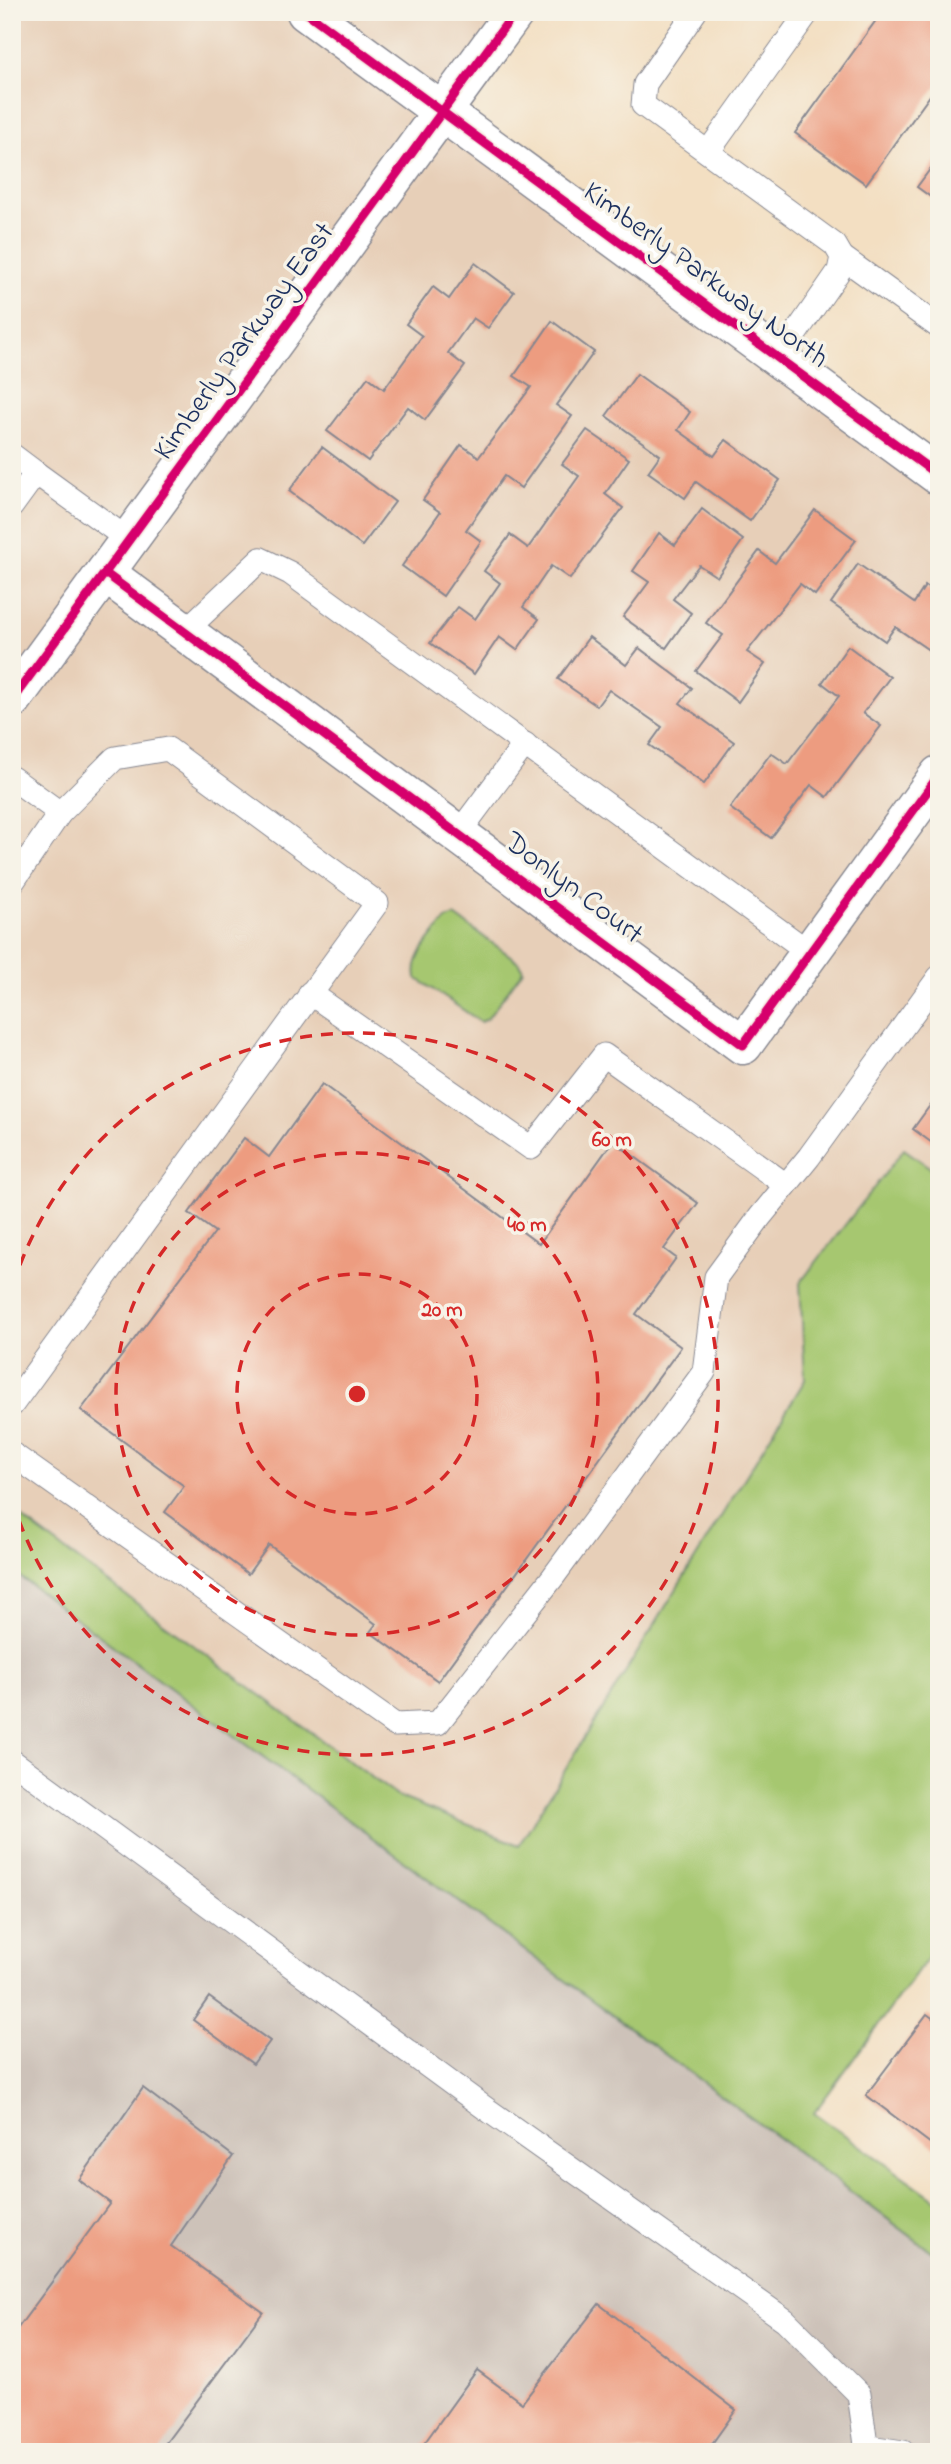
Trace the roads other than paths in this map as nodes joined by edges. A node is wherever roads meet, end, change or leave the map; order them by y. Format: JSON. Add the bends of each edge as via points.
{"nodes":[{"id":1,"x":306,"y":12,"type":"edge"},
{"id":2,"x":515,"y":12,"type":"edge"},
{"id":3,"x":695,"y":12,"type":"edge"},
{"id":4,"x":808,"y":12,"type":"edge"},
{"id":5,"x":443,"y":114,"type":"junction"},
{"id":6,"x":708,"y":152,"type":"junction"},
{"id":7,"x":842,"y":257,"type":"junction"},
{"id":8,"x":939,"y":327,"type":"edge"},
{"id":9,"x":778,"y":359,"type":"junction"},
{"id":10,"x":12,"y":455,"type":"edge"},
{"id":11,"x":36,"y":472,"type":"junction"},
{"id":12,"x":939,"y":476,"type":"edge"},
{"id":13,"x":12,"y":506,"type":"edge"},
{"id":14,"x":130,"y":541,"type":"junction"},
{"id":15,"x":105,"y":573,"type":"junction"},
{"id":16,"x":184,"y":632,"type":"junction"},
{"id":17,"x":12,"y":700,"type":"edge"},
{"id":18,"x":525,"y":744,"type":"junction"},
{"id":19,"x":939,"y":775,"type":"edge"},
{"id":20,"x":12,"y":778,"type":"edge"},
{"id":21,"x":60,"y":813,"type":"junction"},
{"id":22,"x":458,"y":834,"type":"junction"},
{"id":23,"x":12,"y":883,"type":"edge"},
{"id":24,"x":810,"y":953,"type":"junction"},
{"id":25,"x":939,"y":976,"type":"edge"},
{"id":26,"x":310,"y":993,"type":"junction"},
{"id":27,"x":786,"y":1185,"type":"junction"},
{"id":28,"x":12,"y":1405,"type":"edge"},
{"id":29,"x":12,"y":1454,"type":"edge"},
{"id":30,"x":12,"y":1761,"type":"edge"},
{"id":31,"x":868,"y":2449,"type":"edge"},
{"id":32,"x":903,"y":2452,"type":"edge"}],
"edges":[{"from":1,"to":5,"type":"street","name":"Kimberly Parkway North"},
{"from":2,"to":5,"type":"street","name":"Kimberly Parkway East"},
{"from":3,"to":6,"type":"lane","via":[[642,95],[643,105]]},
{"from":4,"to":6,"type":"lane"},
{"from":5,"to":9,"type":"street","name":"Kimberly Parkway North"},
{"from":5,"to":14,"type":"street","name":"Kimberly Parkway East"},
{"from":6,"to":7,"type":"lane","via":[[835,245]]},
{"from":7,"to":8,"type":"lane"},
{"from":7,"to":9,"type":"lane","via":[[839,271]]},
{"from":9,"to":12,"type":"street","name":"Kimberly Parkway North"},
{"from":10,"to":11,"type":"lane"},
{"from":11,"to":13,"type":"lane"},
{"from":11,"to":14,"type":"lane"},
{"from":14,"to":15,"type":"street","name":"Kimberly Parkway East"},
{"from":15,"to":16,"type":"street","name":"Donlyn Court"},
{"from":15,"to":17,"type":"street","name":"Kimberly Parkway East"},
{"from":16,"to":18,"type":"lane","via":[[261,559],[290,573]]},
{"from":16,"to":22,"type":"street","name":"Donlyn Court"},
{"from":18,"to":22,"type":"lane"},
{"from":18,"to":24,"type":"lane"},
{"from":19,"to":24,"type":"street","name":"Donlyn Court"},
{"from":20,"to":21,"type":"lane"},
{"from":21,"to":23,"type":"lane"},
{"from":21,"to":26,"type":"lane","via":[[115,758],[168,749],[377,903]]},
{"from":22,"to":24,"type":"street","name":"Donlyn Court","via":[[743,1045]]},
{"from":25,"to":27,"type":"lane"},
{"from":26,"to":27,"type":"lane","via":[[531,1148],[604,1055]]},
{"from":26,"to":28,"type":"lane"},
{"from":27,"to":29,"type":"lane","via":[[716,1277],[704,1372],[438,1723],[395,1725]]},
{"from":30,"to":31,"type":"lane","via":[[485,2108],[785,2320],[859,2394]]},
{"from":31,"to":32,"type":"lane"}]}
